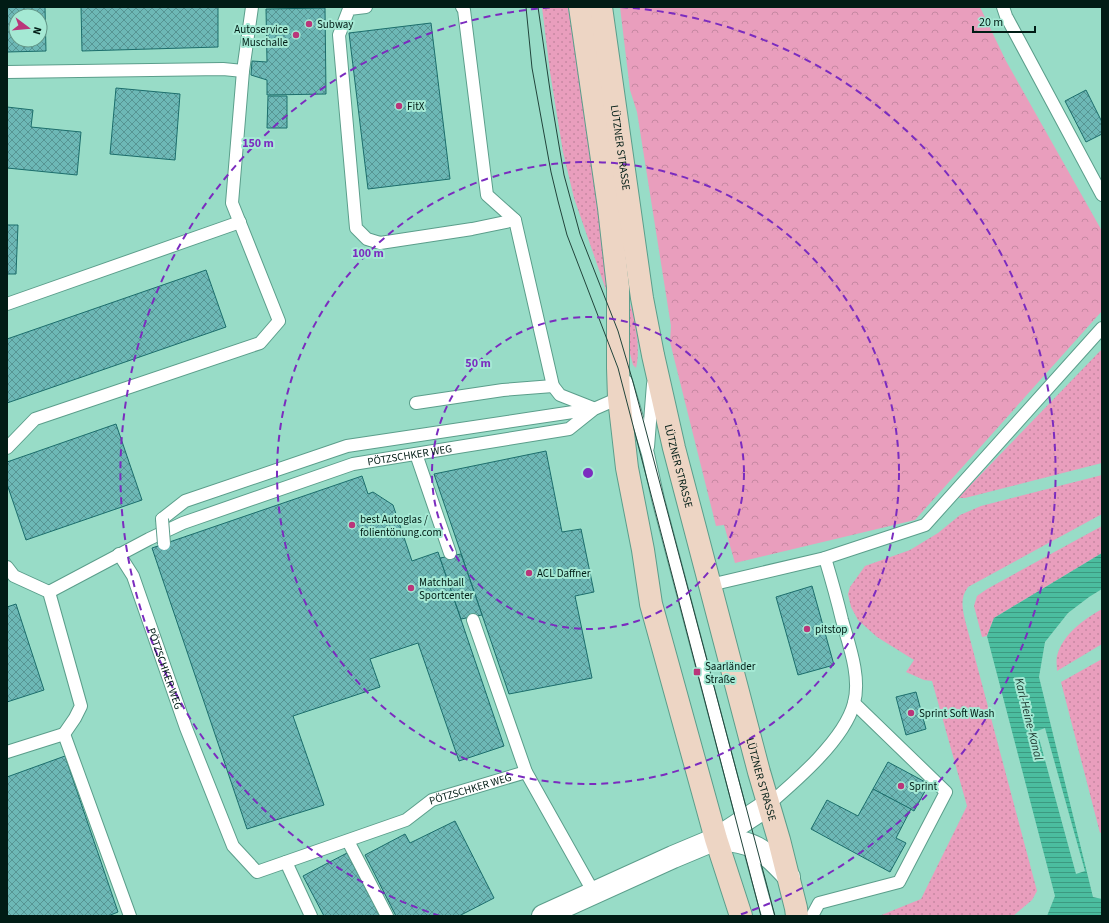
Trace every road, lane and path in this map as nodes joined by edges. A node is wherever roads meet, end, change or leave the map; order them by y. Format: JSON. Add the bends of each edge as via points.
{"nodes":[{"id":1,"x":252,"y":7,"type":"edge"},
{"id":2,"x":366,"y":7,"type":"edge"},
{"id":3,"x":462,"y":7,"type":"edge"},
{"id":4,"x":580,"y":7,"type":"edge"},
{"id":5,"x":601,"y":7,"type":"edge"},
{"id":6,"x":1003,"y":7,"type":"edge"},
{"id":7,"x":243,"y":71,"type":"junction"},
{"id":8,"x":7,"y":72,"type":"edge"},
{"id":9,"x":1102,"y":195,"type":"edge"},
{"id":10,"x":515,"y":220,"type":"junction"},
{"id":11,"x":240,"y":222,"type":"junction"},
{"id":12,"x":7,"y":304,"type":"edge"},
{"id":13,"x":1102,"y":328,"type":"edge"},
{"id":14,"x":618,"y":355,"type":"junction"},
{"id":15,"x":655,"y":364,"type":"junction"},
{"id":16,"x":553,"y":386,"type":"junction"},
{"id":17,"x":619,"y":398,"type":"junction"},
{"id":18,"x":416,"y":403,"type":"dead end"},
{"id":19,"x":594,"y":409,"type":"junction"},
{"id":20,"x":7,"y":448,"type":"edge"},
{"id":21,"x":416,"y":454,"type":"junction"},
{"id":22,"x":648,"y":454,"type":"junction"},
{"id":23,"x":164,"y":544,"type":"dead end"},
{"id":24,"x":450,"y":553,"type":"dead end"},
{"id":25,"x":119,"y":554,"type":"junction"},
{"id":26,"x":825,"y":558,"type":"junction"},
{"id":27,"x":7,"y":567,"type":"edge"},
{"id":28,"x":710,"y":585,"type":"junction"},
{"id":29,"x":49,"y":592,"type":"junction"},
{"id":30,"x":473,"y":620,"type":"dead end"},
{"id":31,"x":854,"y":703,"type":"junction"},
{"id":32,"x":64,"y":734,"type":"junction"},
{"id":33,"x":7,"y":752,"type":"edge"},
{"id":34,"x":526,"y":772,"type":"junction"},
{"id":35,"x":768,"y":805,"type":"junction"},
{"id":36,"x":743,"y":821,"type":"junction"},
{"id":37,"x":716,"y":839,"type":"junction"},
{"id":38,"x":348,"y":841,"type":"junction"},
{"id":39,"x":749,"y":844,"type":"junction"},
{"id":40,"x":286,"y":862,"type":"junction"},
{"id":41,"x":789,"y":876,"type":"junction"},
{"id":42,"x":594,"y":893,"type":"junction"},
{"id":43,"x":130,"y":916,"type":"edge"},
{"id":44,"x":311,"y":916,"type":"edge"},
{"id":45,"x":387,"y":916,"type":"edge"},
{"id":46,"x":543,"y":916,"type":"edge"},
{"id":47,"x":741,"y":916,"type":"edge"},
{"id":48,"x":768,"y":916,"type":"edge"},
{"id":49,"x":797,"y":916,"type":"edge"},
{"id":50,"x":812,"y":916,"type":"edge"}],
"edges":[{"from":1,"to":7,"type":"lane"},
{"from":2,"to":10,"type":"lane","via":[[348,9],[339,35],[356,228],[367,240],[380,243]]},
{"from":3,"to":10,"type":"lane","via":[[487,195]]},
{"from":4,"to":14,"type":"main road","name":"LÜTZNER STRASSE","via":[[618,287]]},
{"from":5,"to":15,"type":"main road","name":"LÜTZNER STRASSE","via":[[641,290]]},
{"from":6,"to":9,"type":"lane"},
{"from":7,"to":8,"type":"lane","via":[[223,69]]},
{"from":7,"to":11,"type":"lane","via":[[232,203]]},
{"from":10,"to":16,"type":"lane"},
{"from":11,"to":12,"type":"lane"},
{"from":11,"to":20,"type":"lane","via":[[279,321],[260,343],[35,419]]},
{"from":13,"to":26,"type":"lane","via":[[925,525]]},
{"from":14,"to":17,"type":"main road","name":"LÜTZNER STRASSE"},
{"from":14,"to":22,"type":"lane"},
{"from":15,"to":22,"type":"lane"},
{"from":15,"to":28,"type":"main road","name":"LÜTZNER STRASSE"},
{"from":16,"to":18,"type":"lane","via":[[503,390]]},
{"from":16,"to":19,"type":"lane","via":[[560,395]]},
{"from":17,"to":19,"type":"lane","name":"PÖTZSCHKER WEG"},
{"from":17,"to":37,"type":"main road","name":"LÜTZNER STRASSE","via":[[627,468],[651,604]]},
{"from":19,"to":21,"type":"lane","name":"PÖTZSCHKER WEG","via":[[569,430]]},
{"from":19,"to":23,"type":"lane","bridge":true,"via":[[346,446],[185,501],[162,519]]},
{"from":21,"to":24,"type":"lane"},
{"from":21,"to":25,"type":"lane","name":"PÖTZSCHKER WEG","via":[[353,464],[183,523]]},
{"from":22,"to":36,"type":"lane"},
{"from":25,"to":29,"type":"lane"},
{"from":25,"to":40,"type":"lane","name":"PÖTZSCHKER WEG","via":[[133,576],[186,728],[233,846],[258,872]]},
{"from":26,"to":28,"type":"lane"},
{"from":26,"to":31,"type":"lane","via":[[854,660]]},
{"from":27,"to":29,"type":"lane","via":[[14,576]]},
{"from":28,"to":35,"type":"main road","name":"LÜTZNER STRASSE"},
{"from":29,"to":32,"type":"lane","via":[[80,706]]},
{"from":30,"to":34,"type":"lane"},
{"from":31,"to":35,"type":"lane","via":[[847,722],[835,740]]},
{"from":31,"to":50,"type":"lane","via":[[946,792],[899,882],[818,903]]},
{"from":32,"to":33,"type":"lane"},
{"from":32,"to":43,"type":"lane"},
{"from":34,"to":38,"type":"lane","name":"PÖTZSCHKER WEG","via":[[432,800],[406,820]]},
{"from":34,"to":42,"type":"lane","name":"PÖTZSCHKER WEG"},
{"from":35,"to":36,"type":"street"},
{"from":35,"to":41,"type":"main road","name":"LÜTZNER STRASSE"},
{"from":36,"to":37,"type":"street"},
{"from":36,"to":39,"type":"lane"},
{"from":37,"to":39,"type":"street"},
{"from":37,"to":42,"type":"street"},
{"from":37,"to":47,"type":"main road","name":"LÜTZNER STRASSE"},
{"from":38,"to":40,"type":"lane","name":"PÖTZSCHKER WEG"},
{"from":38,"to":45,"type":"lane"},
{"from":39,"to":41,"type":"street","via":[[766,853]]},
{"from":39,"to":48,"type":"lane"},
{"from":40,"to":44,"type":"lane"},
{"from":41,"to":49,"type":"main road","name":"LÜTZNER STRASSE"},
{"from":42,"to":46,"type":"street"}]}
